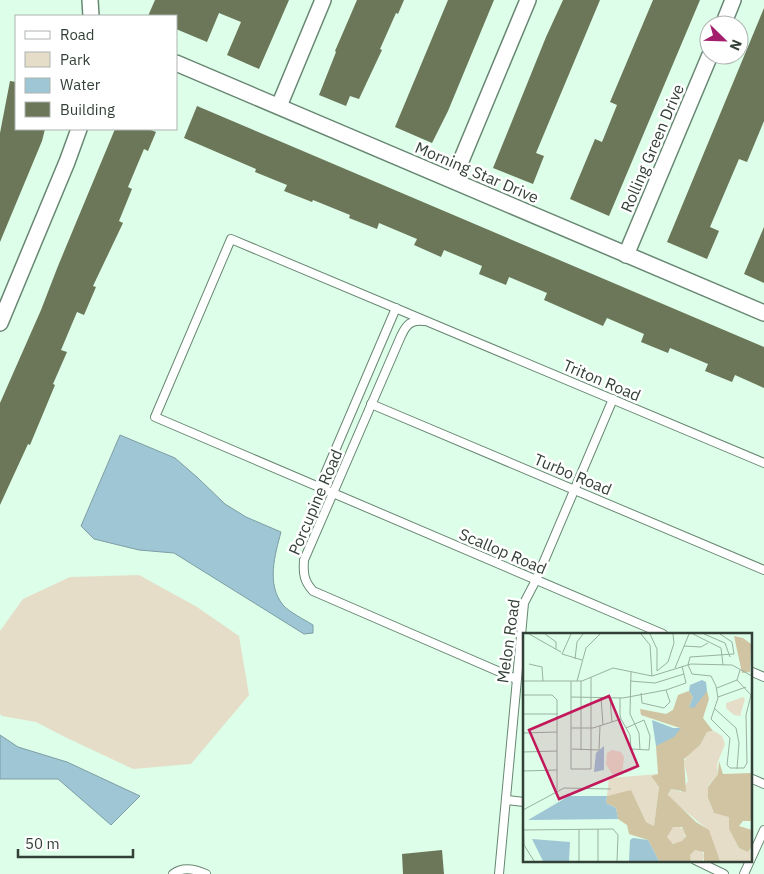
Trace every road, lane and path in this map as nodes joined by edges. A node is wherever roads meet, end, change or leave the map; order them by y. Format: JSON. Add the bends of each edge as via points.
{"nodes":[{"id":1,"x":90,"y":0,"type":"edge"},
{"id":2,"x":323,"y":0,"type":"edge"},
{"id":3,"x":528,"y":0,"type":"edge"},
{"id":4,"x":733,"y":0,"type":"edge"},
{"id":5,"x":91,"y":15,"type":"edge"},
{"id":6,"x":727,"y":15,"type":"edge"},
{"id":7,"x":178,"y":64,"type":"edge"},
{"id":8,"x":706,"y":65,"type":"edge"},
{"id":9,"x":279,"y":106,"type":"junction"},
{"id":10,"x":79,"y":130,"type":"edge"},
{"id":11,"x":453,"y":180,"type":"junction"},
{"id":12,"x":626,"y":254,"type":"junction"},
{"id":13,"x":396,"y":308,"type":"junction"},
{"id":14,"x":764,"y":313,"type":"edge"},
{"id":15,"x":430,"y":322,"type":"junction"},
{"id":16,"x":0,"y":323,"type":"edge"},
{"id":17,"x":613,"y":399,"type":"junction"},
{"id":18,"x":371,"y":404,"type":"junction"},
{"id":19,"x":764,"y":463,"type":"edge"},
{"id":20,"x":319,"y":488,"type":"junction"},
{"id":21,"x":574,"y":490,"type":"junction"},
{"id":22,"x":333,"y":494,"type":"junction"},
{"id":23,"x":764,"y":570,"type":"edge"},
{"id":24,"x":536,"y":580,"type":"junction"},
{"id":25,"x":661,"y":633,"type":"edge"},
{"id":26,"x":752,"y":672,"type":"edge"},
{"id":27,"x":764,"y":677,"type":"edge"},
{"id":28,"x":516,"y":679,"type":"junction"},
{"id":29,"x":515,"y":702,"type":"junction"},
{"id":30,"x":523,"y":704,"type":"edge"},
{"id":31,"x":752,"y":779,"type":"edge"},
{"id":32,"x":764,"y":784,"type":"edge"},
{"id":33,"x":507,"y":800,"type":"junction"},
{"id":34,"x":523,"y":802,"type":"edge"},
{"id":35,"x":764,"y":830,"type":"edge"},
{"id":36,"x":752,"y":856,"type":"edge"},
{"id":37,"x":699,"y":862,"type":"edge"},
{"id":38,"x":749,"y":862,"type":"edge"},
{"id":39,"x":173,"y":874,"type":"edge"},
{"id":40,"x":206,"y":874,"type":"edge"},
{"id":41,"x":499,"y":874,"type":"edge"},
{"id":42,"x":724,"y":874,"type":"edge"},
{"id":43,"x":744,"y":874,"type":"edge"}],
"edges":[{"from":1,"to":5,"type":"street"},
{"from":2,"to":9,"type":"street"},
{"from":3,"to":11,"type":"street"},
{"from":4,"to":6,"type":"street"},
{"from":7,"to":9,"type":"street","name":"Morning Star Drive"},
{"from":8,"to":12,"type":"street","name":"Rolling Green Drive"},
{"from":9,"to":11,"type":"street","name":"Morning Star Drive"},
{"from":10,"to":16,"type":"street"},
{"from":11,"to":12,"type":"street","name":"Morning Star Drive"},
{"from":12,"to":14,"type":"street","name":"Morning Star Drive"},
{"from":13,"to":15,"type":"lane","name":"Triton Road"},
{"from":13,"to":20,"type":"lane"},
{"from":13,"to":20,"type":"lane","name":"Scallop Road","via":[[230,240],[155,417]]},
{"from":15,"to":17,"type":"lane","name":"Triton Road"},
{"from":15,"to":18,"type":"lane","name":"Porcupine Road","via":[[419,320],[405,326]]},
{"from":17,"to":19,"type":"lane","name":"Triton Road"},
{"from":17,"to":21,"type":"lane","name":"Melon Road"},
{"from":18,"to":21,"type":"lane","name":"Turbo Road"},
{"from":18,"to":22,"type":"lane","name":"Porcupine Road"},
{"from":20,"to":22,"type":"lane","name":"Scallop Road"},
{"from":21,"to":23,"type":"lane","name":"Turbo Road"},
{"from":21,"to":24,"type":"lane","name":"Melon Road"},
{"from":22,"to":24,"type":"lane","name":"Scallop Road"},
{"from":22,"to":28,"type":"lane","name":"Porcupine Road","via":[[304,560],[306,584],[313,591]]},
{"from":24,"to":25,"type":"lane","name":"Scallop Road"},
{"from":24,"to":28,"type":"lane","name":"Melon Road","via":[[524,603]]},
{"from":26,"to":27,"type":"lane"},
{"from":28,"to":29,"type":"lane","name":"Melon Road"},
{"from":29,"to":30,"type":"lane"},
{"from":29,"to":33,"type":"lane","name":"Melon Road"},
{"from":31,"to":32,"type":"lane"},
{"from":33,"to":34,"type":"lane"},
{"from":33,"to":41,"type":"lane","name":"Melon Road"},
{"from":35,"to":36,"type":"lane"},
{"from":37,"to":42,"type":"lane"},
{"from":38,"to":43,"type":"lane"},
{"from":39,"to":40,"type":"lane","via":[[181,869]]}]}
